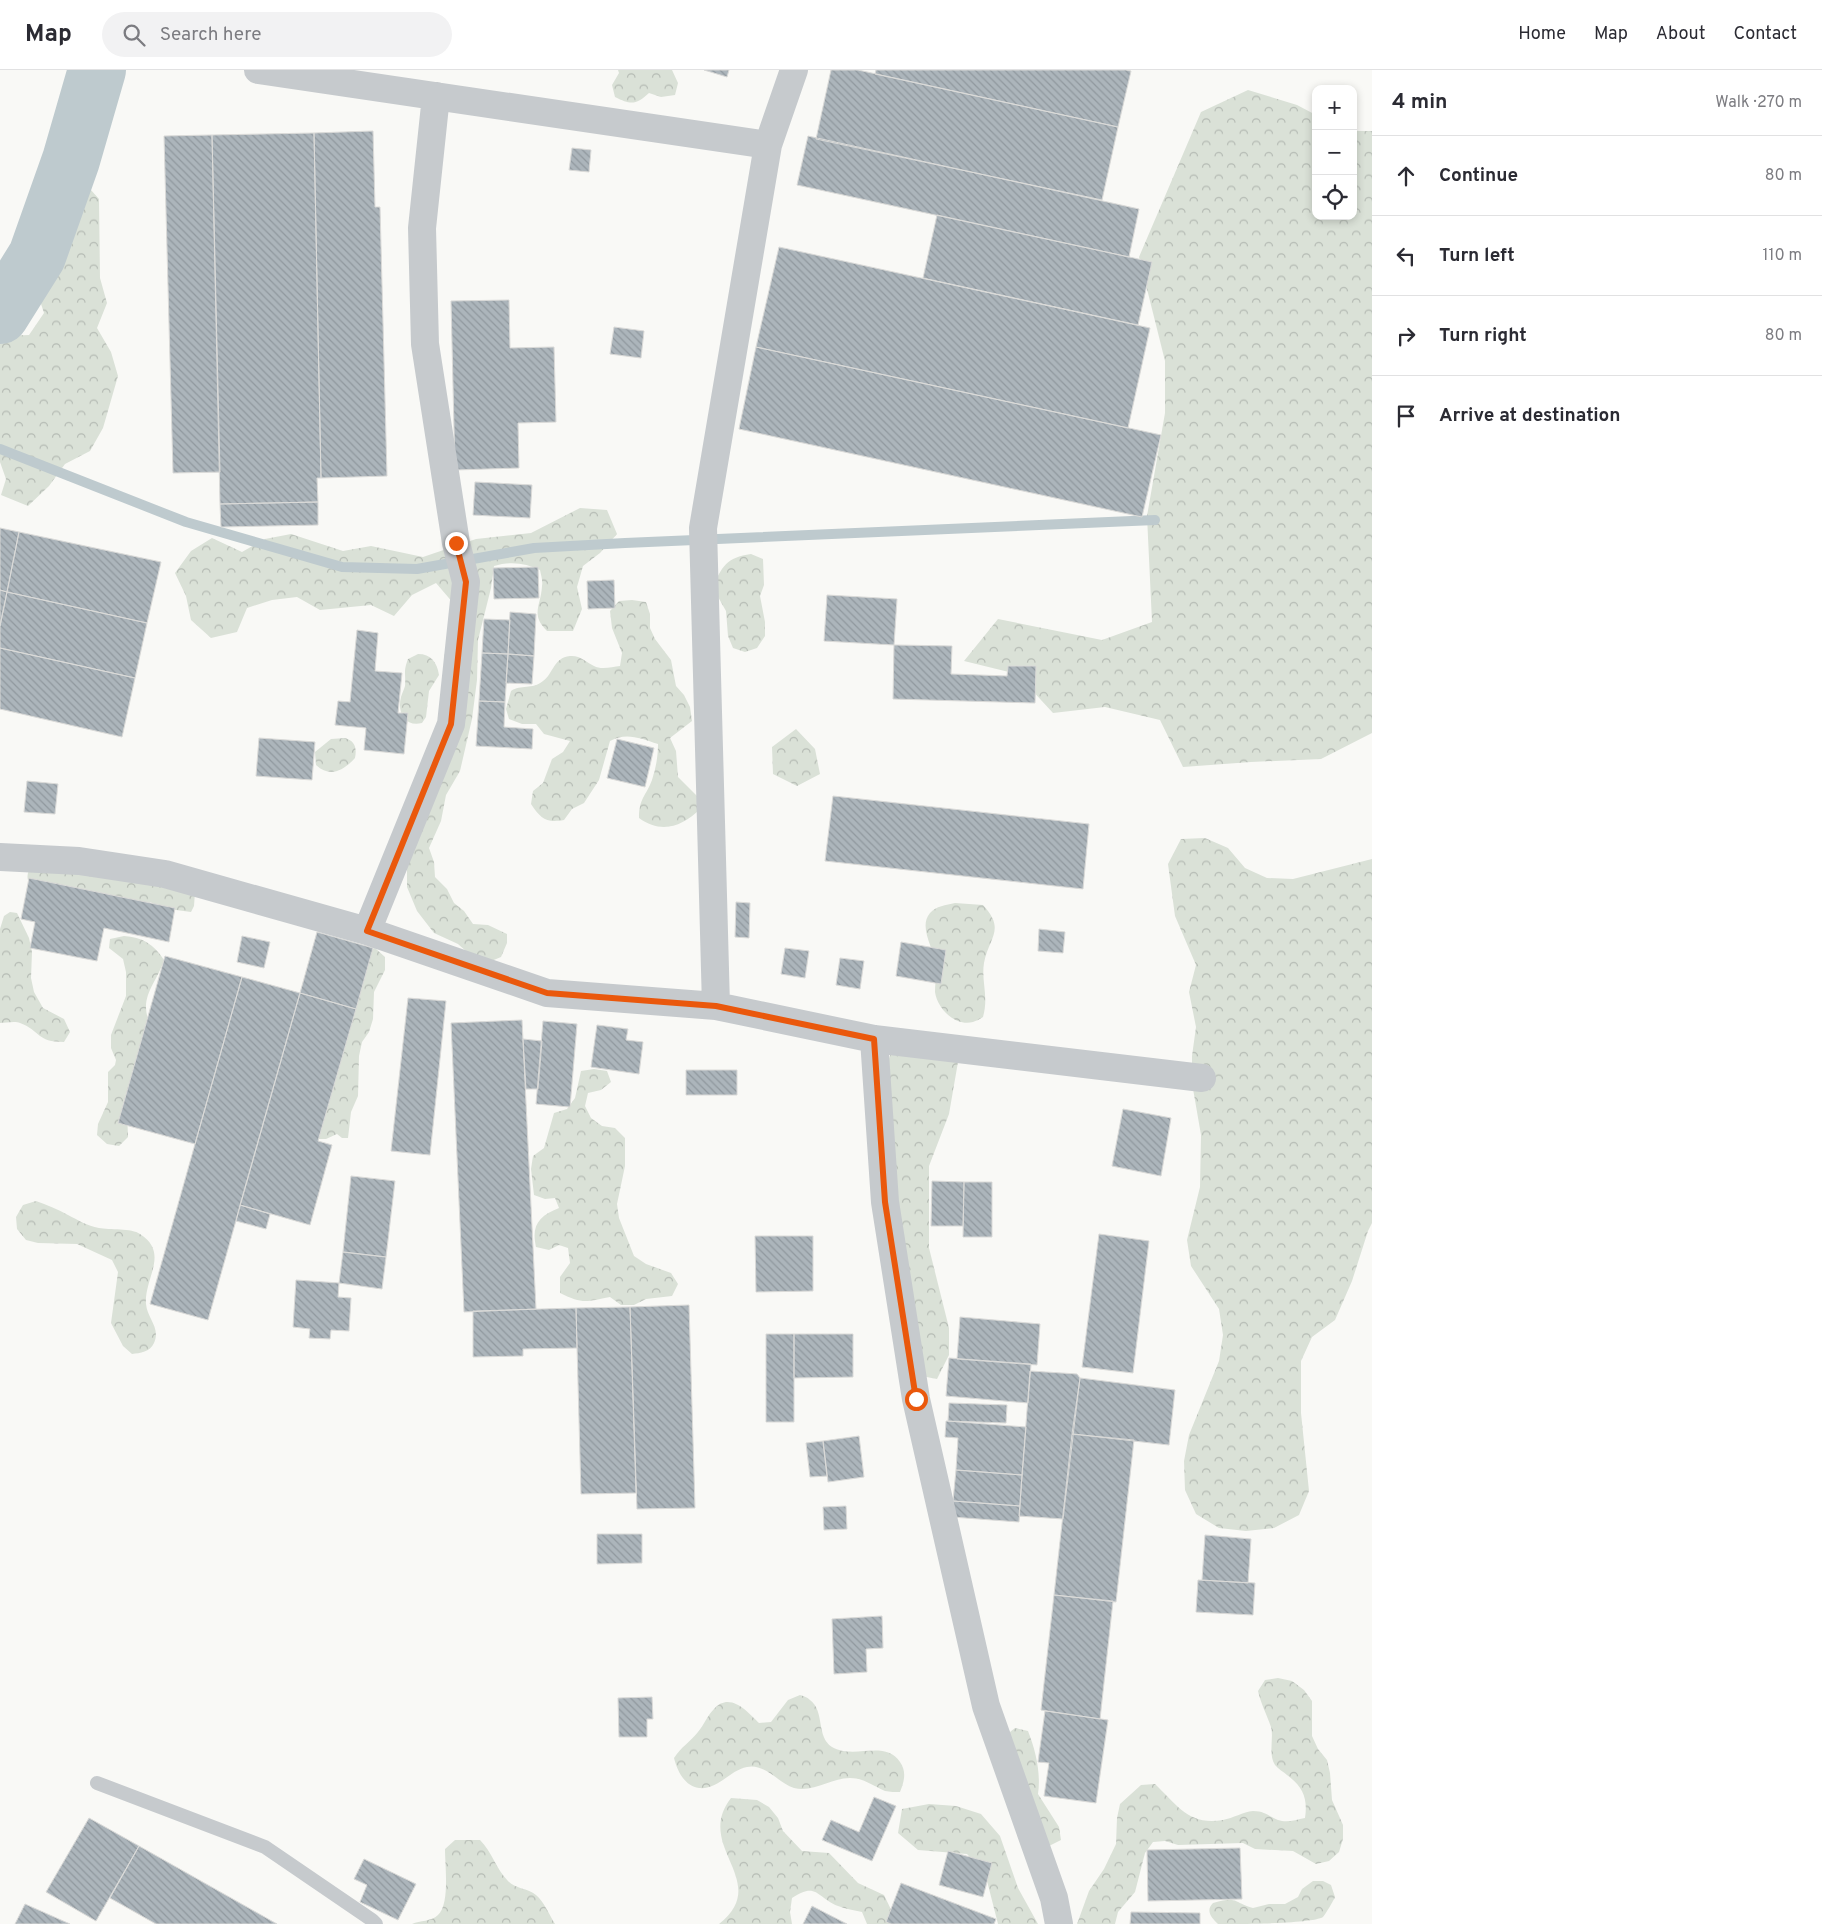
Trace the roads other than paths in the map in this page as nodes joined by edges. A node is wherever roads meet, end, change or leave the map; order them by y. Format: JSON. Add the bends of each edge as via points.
{"nodes":[{"id":1,"x":258,"y":70,"type":"edge"},
{"id":2,"x":794,"y":70,"type":"edge"},
{"id":3,"x":436,"y":96,"type":"junction"},
{"id":4,"x":768,"y":145,"type":"junction"},
{"id":5,"x":0,"y":857,"type":"edge"},
{"id":6,"x":367,"y":931,"type":"junction"},
{"id":7,"x":716,"y":1006,"type":"junction"},
{"id":8,"x":874,"y":1039,"type":"junction"},
{"id":9,"x":1202,"y":1078,"type":"dead end"},
{"id":10,"x":97,"y":1783,"type":"dead end"},
{"id":11,"x":376,"y":1924,"type":"edge"},
{"id":12,"x":1059,"y":1924,"type":"edge"}],
"edges":[{"from":1,"to":3,"type":"street"},
{"from":2,"to":4,"type":"street"},
{"from":3,"to":4,"type":"street"},
{"from":3,"to":6,"type":"street","via":[[422,228],[424,344],[456,543],[466,582],[451,724]]},
{"from":4,"to":7,"type":"street","via":[[703,528]]},
{"from":5,"to":6,"type":"street","via":[[79,861],[165,874]]},
{"from":6,"to":7,"type":"street","via":[[547,993]]},
{"from":7,"to":8,"type":"street"},
{"from":8,"to":9,"type":"street"},
{"from":8,"to":12,"type":"street","via":[[885,1202],[916,1399],[986,1706],[1054,1898]]},
{"from":10,"to":11,"type":"lane","via":[[265,1847]]}]}
